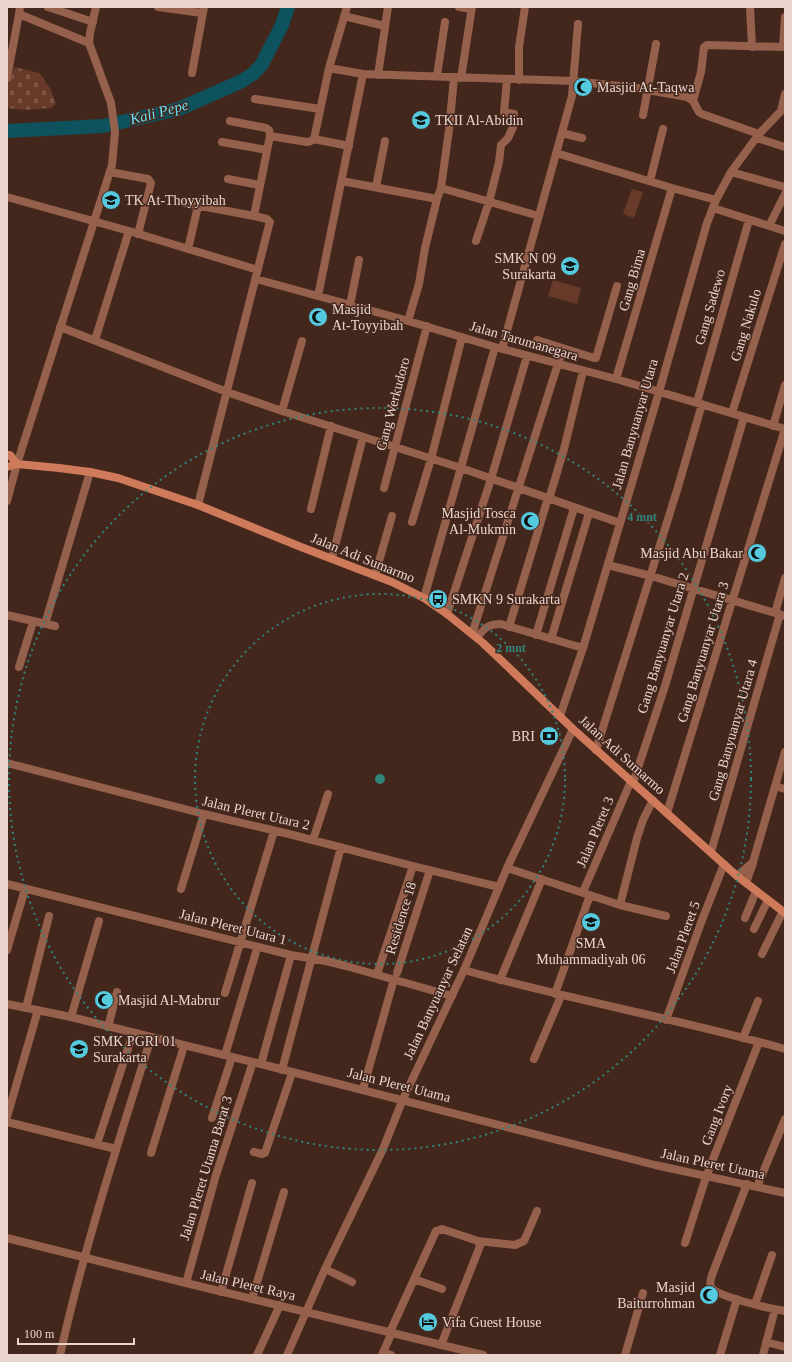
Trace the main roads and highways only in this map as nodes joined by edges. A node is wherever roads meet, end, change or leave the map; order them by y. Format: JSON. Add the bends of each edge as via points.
{"nodes":[{"id":1,"x":7,"y":455,"type":"edge"},
{"id":2,"x":17,"y":464,"type":"junction"},
{"id":3,"x":7,"y":467,"type":"edge"},
{"id":4,"x":784,"y":912,"type":"edge"}],
"edges":[{"from":1,"to":2,"type":"main road","via":[[10,455]]},
{"from":2,"to":3,"type":"main road","name":"Jalan Adi Sumarmo"},
{"from":2,"to":4,"type":"main road","name":"Jalan Adi Sumarmo","via":[[90,472],[118,478],[198,505],[375,575],[424,598],[474,636],[737,876]]}]}
